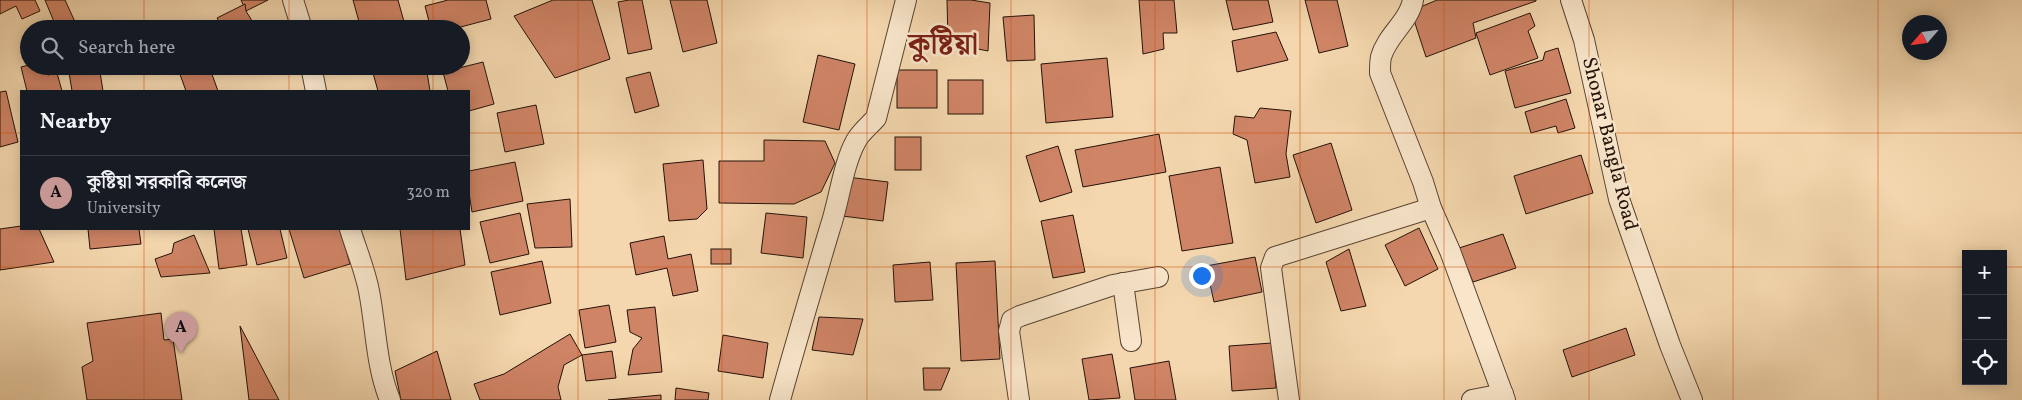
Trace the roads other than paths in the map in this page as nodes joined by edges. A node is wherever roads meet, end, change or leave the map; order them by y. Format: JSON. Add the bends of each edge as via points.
{"nodes":[{"id":1,"x":293,"y":0,"type":"edge"},
{"id":2,"x":906,"y":0,"type":"edge"},
{"id":3,"x":1413,"y":0,"type":"edge"},
{"id":4,"x":1571,"y":0,"type":"edge"},
{"id":5,"x":299,"y":20,"type":"edge"},
{"id":6,"x":313,"y":75,"type":"edge"},
{"id":7,"x":316,"y":90,"type":"edge"},
{"id":8,"x":1431,"y":208,"type":"junction"},
{"id":9,"x":350,"y":230,"type":"edge"},
{"id":10,"x":1158,"y":277,"type":"dead end"},
{"id":11,"x":1123,"y":283,"type":"junction"},
{"id":12,"x":1131,"y":341,"type":"dead end"},
{"id":13,"x":1504,"y":397,"type":"edge"},
{"id":14,"x":390,"y":400,"type":"edge"},
{"id":15,"x":780,"y":400,"type":"edge"},
{"id":16,"x":1019,"y":400,"type":"edge"},
{"id":17,"x":1289,"y":400,"type":"edge"},
{"id":18,"x":1472,"y":400,"type":"edge"},
{"id":19,"x":1692,"y":400,"type":"edge"}],
"edges":[{"from":1,"to":5,"type":"street"},
{"from":2,"to":15,"type":"street","via":[[876,118],[857,139],[850,153]]},
{"from":3,"to":8,"type":"street","via":[[1381,57],[1380,73]]},
{"from":4,"to":19,"type":"street","name":"Shonar Bangla Road","via":[[1584,40],[1619,199]]},
{"from":6,"to":7,"type":"street"},
{"from":8,"to":13,"type":"street"},
{"from":8,"to":17,"type":"street","via":[[1276,257],[1271,268]]},
{"from":9,"to":14,"type":"street","via":[[369,290],[384,387]]},
{"from":10,"to":11,"type":"street"},
{"from":11,"to":12,"type":"street"},
{"from":11,"to":16,"type":"street","via":[[1012,320],[1009,331]]},
{"from":13,"to":18,"type":"street"}]}
